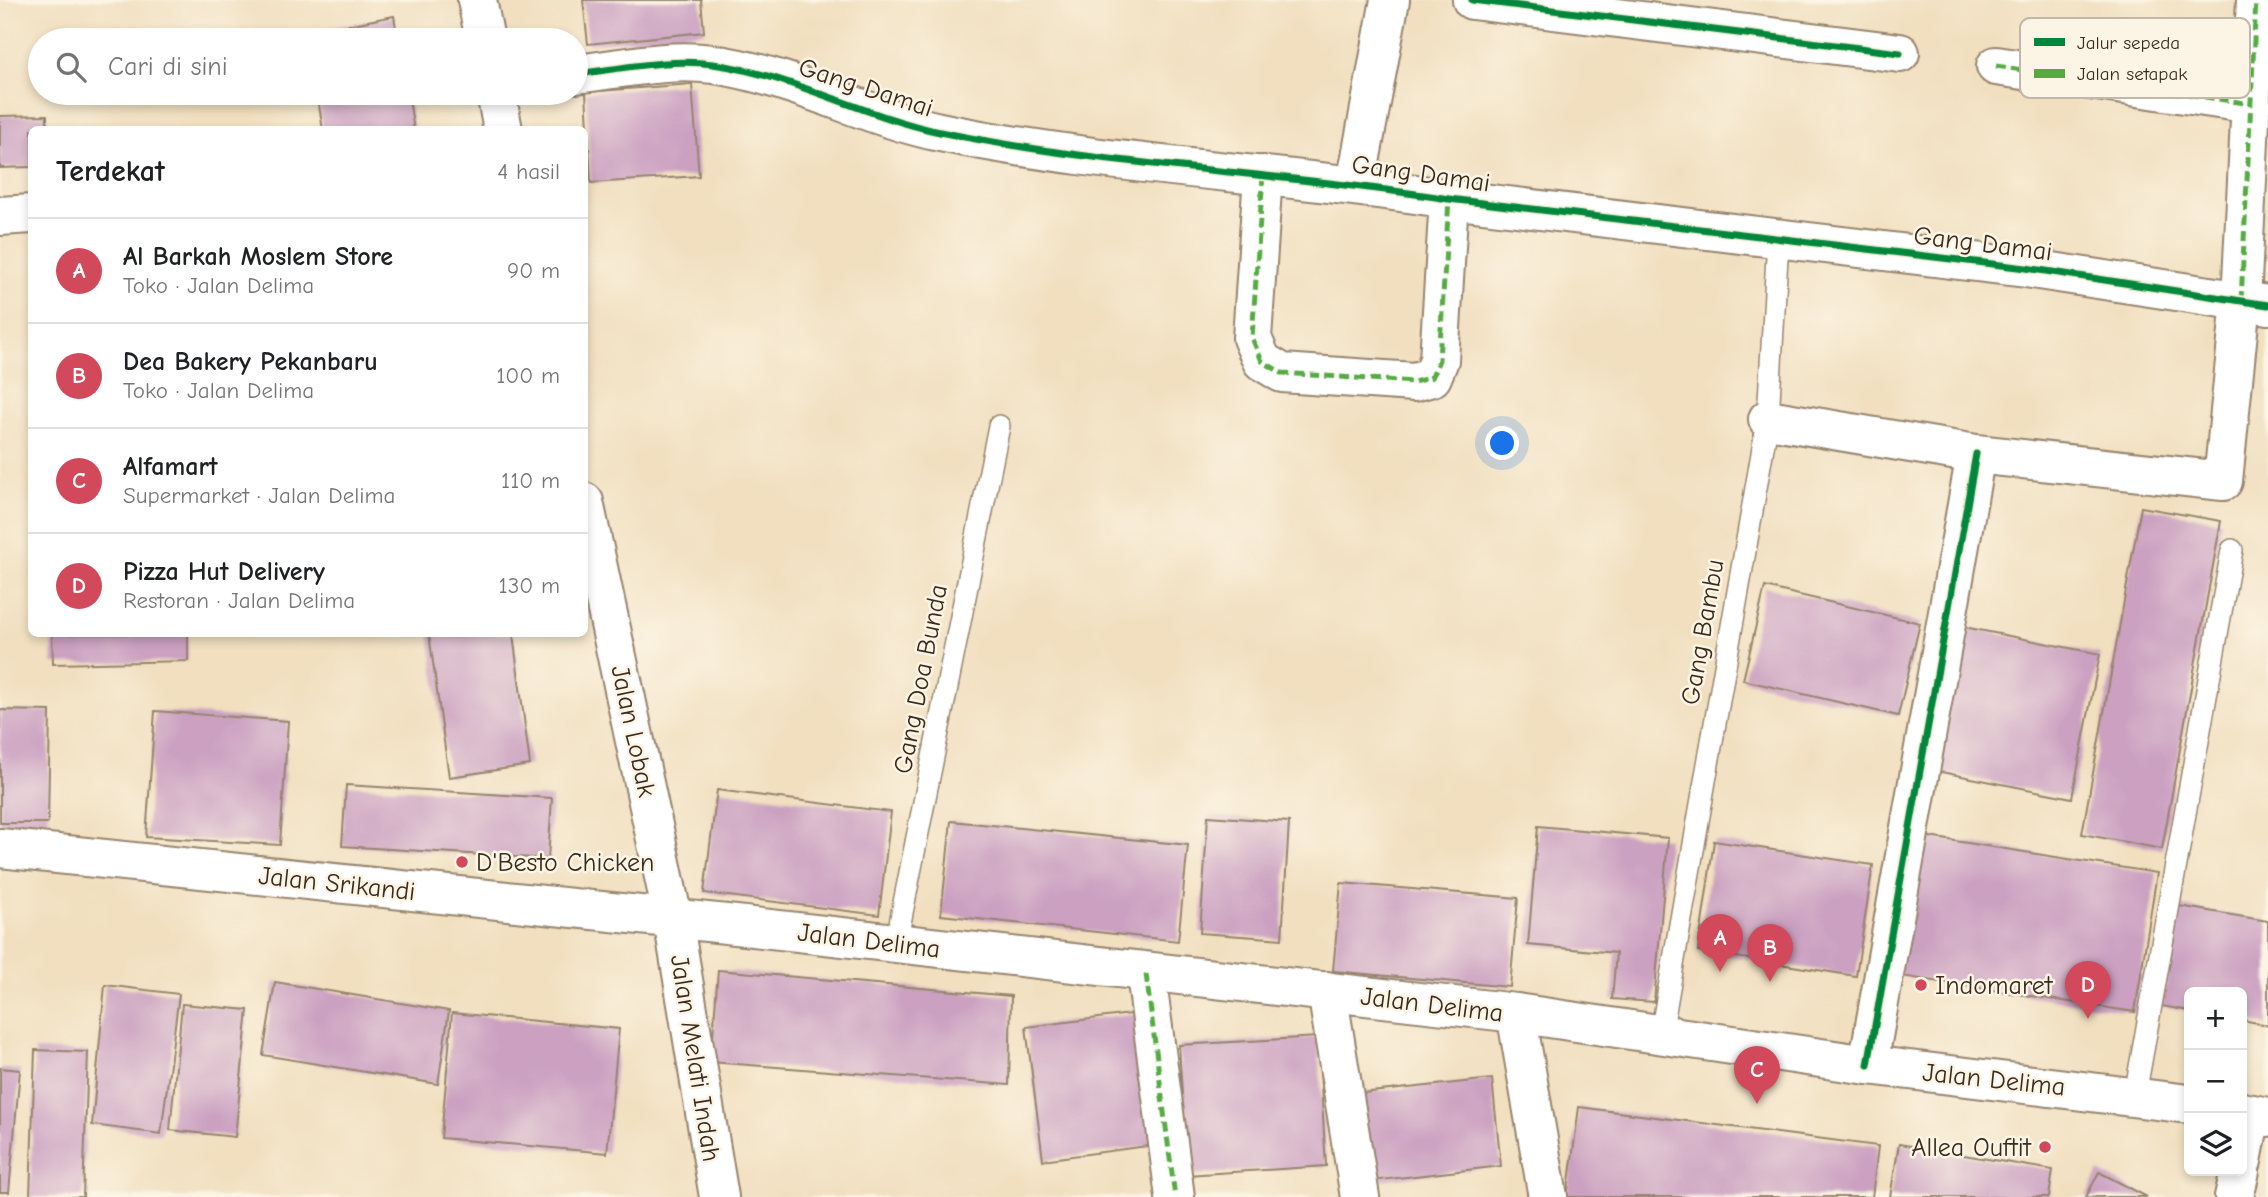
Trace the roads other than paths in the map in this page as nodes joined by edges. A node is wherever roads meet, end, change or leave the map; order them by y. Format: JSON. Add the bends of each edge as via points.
{"nodes":[{"id":1,"x":477,"y":0,"type":"edge"},
{"id":2,"x":1390,"y":0,"type":"edge"},
{"id":3,"x":1472,"y":0,"type":"edge"},
{"id":4,"x":2256,"y":0,"type":"edge"},
{"id":5,"x":483,"y":28,"type":"edge"},
{"id":6,"x":1900,"y":53,"type":"dead end"},
{"id":7,"x":1996,"y":66,"type":"dead end"},
{"id":8,"x":2020,"y":70,"type":"edge"},
{"id":9,"x":588,"y":73,"type":"edge"},
{"id":10,"x":2212,"y":98,"type":"edge"},
{"id":11,"x":2252,"y":104,"type":"junction"},
{"id":12,"x":498,"y":105,"type":"edge"},
{"id":13,"x":502,"y":126,"type":"edge"},
{"id":14,"x":1263,"y":175,"type":"junction"},
{"id":15,"x":1356,"y":184,"type":"junction"},
{"id":16,"x":1449,"y":199,"type":"junction"},
{"id":17,"x":28,"y":214,"type":"edge"},
{"id":18,"x":0,"y":216,"type":"edge"},
{"id":19,"x":1778,"y":238,"type":"junction"},
{"id":20,"x":2254,"y":303,"type":"edge"},
{"id":21,"x":1768,"y":419,"type":"junction"},
{"id":22,"x":999,"y":426,"type":"dead end"},
{"id":23,"x":1976,"y":454,"type":"junction"},
{"id":24,"x":588,"y":521,"type":"edge"},
{"id":25,"x":2232,"y":550,"type":"dead end"},
{"id":26,"x":0,"y":848,"type":"edge"},
{"id":27,"x":673,"y":919,"type":"junction"},
{"id":28,"x":896,"y":943,"type":"junction"},
{"id":29,"x":1146,"y":974,"type":"junction"},
{"id":30,"x":1327,"y":991,"type":"junction"},
{"id":31,"x":1516,"y":1013,"type":"junction"},
{"id":32,"x":1661,"y":1034,"type":"junction"},
{"id":33,"x":1868,"y":1065,"type":"junction"},
{"id":34,"x":2135,"y":1095,"type":"junction"},
{"id":35,"x":2184,"y":1103,"type":"edge"},
{"id":36,"x":2254,"y":1114,"type":"edge"},
{"id":37,"x":2247,"y":1141,"type":"edge"},
{"id":38,"x":2239,"y":1176,"type":"edge"},
{"id":39,"x":719,"y":1197,"type":"edge"},
{"id":40,"x":1175,"y":1197,"type":"edge"},
{"id":41,"x":1360,"y":1197,"type":"edge"},
{"id":42,"x":1548,"y":1197,"type":"edge"},
{"id":43,"x":2234,"y":1197,"type":"edge"}],
"edges":[{"from":1,"to":5,"type":"street"},
{"from":2,"to":15,"type":"street"},
{"from":3,"to":6,"type":"street"},
{"from":4,"to":11,"type":"street"},
{"from":7,"to":8,"type":"street"},
{"from":9,"to":14,"type":"street","name":"Gang Damai","via":[[677,62],[709,64],[762,75],[938,132],[1046,150]]},
{"from":10,"to":11,"type":"street"},
{"from":11,"to":20,"type":"street"},
{"from":12,"to":13,"type":"street"},
{"from":14,"to":15,"type":"street","name":"Gang Damai"},
{"from":14,"to":16,"type":"street","via":[[1252,338],[1262,361],[1282,373],[1414,382],[1432,377],[1439,359]]},
{"from":15,"to":16,"type":"street","name":"Gang Damai"},
{"from":16,"to":19,"type":"street","name":"Gang Damai"},
{"from":17,"to":18,"type":"street"},
{"from":19,"to":20,"type":"street","name":"Gang Damai","via":[[2026,268]]},
{"from":19,"to":21,"type":"lane","name":"Gang Bambu"},
{"from":20,"to":23,"type":"street","via":[[2223,481]]},
{"from":21,"to":23,"type":"street"},
{"from":21,"to":32,"type":"lane","name":"Gang Bambu"},
{"from":22,"to":28,"type":"lane","name":"Gang Doa Bunda"},
{"from":23,"to":33,"type":"street"},
{"from":24,"to":27,"type":"street","name":"Jalan Lobak"},
{"from":25,"to":34,"type":"lane"},
{"from":26,"to":27,"type":"street","name":"Jalan Srikandi"},
{"from":27,"to":28,"type":"street","name":"Jalan Delima"},
{"from":27,"to":39,"type":"street","name":"Jalan Melati Indah"},
{"from":28,"to":29,"type":"street","name":"Jalan Delima"},
{"from":29,"to":30,"type":"street","name":"Jalan Delima"},
{"from":29,"to":40,"type":"street"},
{"from":30,"to":31,"type":"street","name":"Jalan Delima"},
{"from":30,"to":41,"type":"street"},
{"from":31,"to":32,"type":"street","name":"Jalan Delima"},
{"from":31,"to":42,"type":"street"},
{"from":32,"to":33,"type":"street","name":"Jalan Delima"},
{"from":33,"to":34,"type":"street","name":"Jalan Delima"},
{"from":34,"to":35,"type":"street","name":"Jalan Delima"},
{"from":36,"to":37,"type":"street"},
{"from":38,"to":43,"type":"street"}]}
